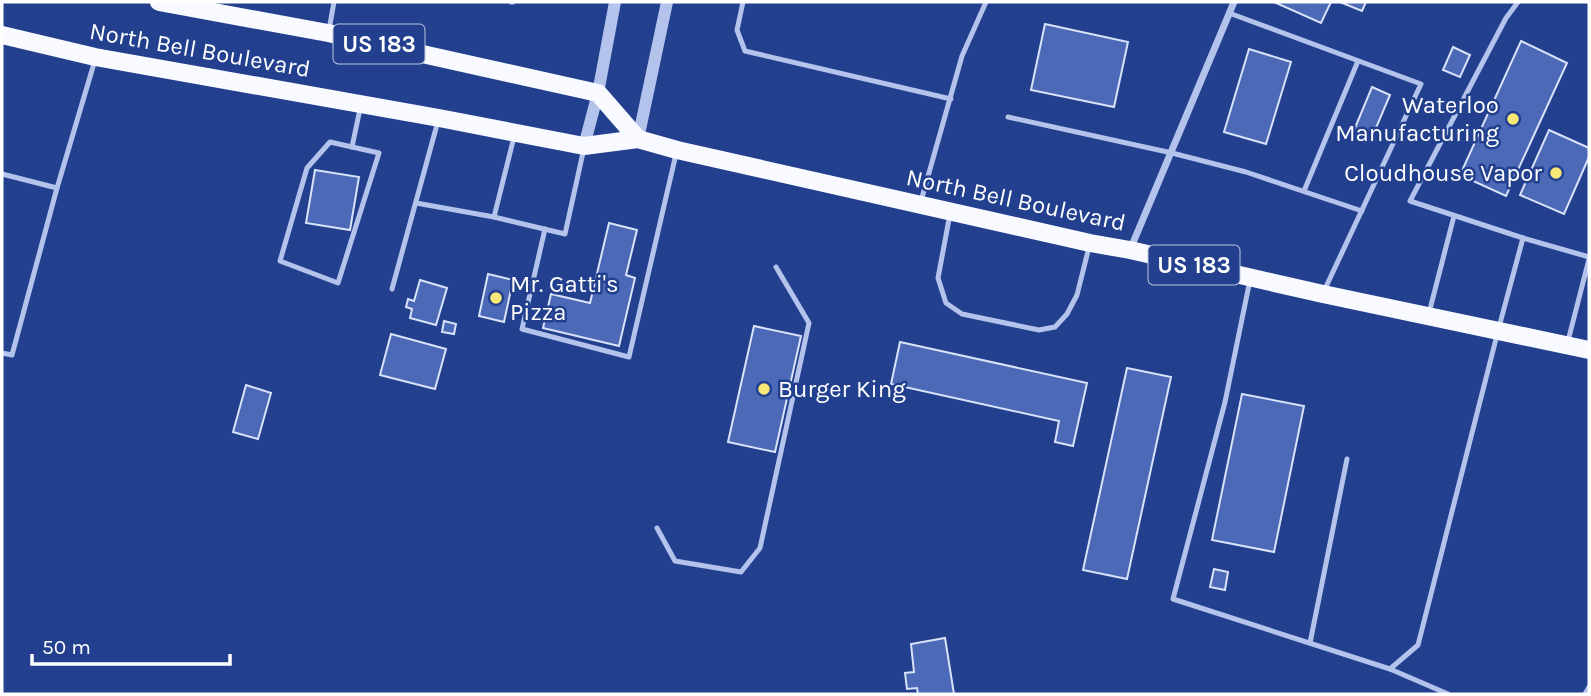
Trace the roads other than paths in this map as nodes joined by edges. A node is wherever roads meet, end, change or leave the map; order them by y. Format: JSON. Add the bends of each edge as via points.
{"nodes":[{"id":1,"x":159,"y":2,"type":"edge"},
{"id":2,"x":334,"y":2,"type":"edge"},
{"id":3,"x":615,"y":2,"type":"edge"},
{"id":4,"x":667,"y":2,"type":"edge"},
{"id":5,"x":743,"y":2,"type":"edge"},
{"id":6,"x":986,"y":2,"type":"edge"},
{"id":7,"x":1234,"y":2,"type":"edge"},
{"id":8,"x":1518,"y":2,"type":"edge"},
{"id":9,"x":1229,"y":13,"type":"junction"},
{"id":10,"x":328,"y":33,"type":"junction"},
{"id":11,"x":2,"y":35,"type":"edge"},
{"id":12,"x":95,"y":57,"type":"junction"},
{"id":13,"x":1358,"y":61,"type":"junction"},
{"id":14,"x":598,"y":93,"type":"junction"},
{"id":15,"x":951,"y":99,"type":"junction"},
{"id":16,"x":360,"y":104,"type":"junction"},
{"id":17,"x":1008,"y":117,"type":"dead end"},
{"id":18,"x":439,"y":118,"type":"junction"},
{"id":19,"x":515,"y":134,"type":"junction"},
{"id":20,"x":638,"y":139,"type":"junction"},
{"id":21,"x":584,"y":146,"type":"junction"},
{"id":22,"x":352,"y":147,"type":"junction"},
{"id":23,"x":677,"y":150,"type":"junction"},
{"id":24,"x":1172,"y":153,"type":"junction"},
{"id":25,"x":2,"y":174,"type":"edge"},
{"id":26,"x":57,"y":188,"type":"junction"},
{"id":27,"x":1304,"y":191,"type":"junction"},
{"id":28,"x":416,"y":203,"type":"junction"},
{"id":29,"x":920,"y":205,"type":"junction"},
{"id":30,"x":951,"y":211,"type":"junction"},
{"id":31,"x":1362,"y":211,"type":"junction"},
{"id":32,"x":1454,"y":216,"type":"junction"},
{"id":33,"x":494,"y":217,"type":"junction"},
{"id":34,"x":545,"y":229,"type":"junction"},
{"id":35,"x":1523,"y":238,"type":"junction"},
{"id":36,"x":1090,"y":243,"type":"junction"},
{"id":37,"x":1130,"y":250,"type":"junction"},
{"id":38,"x":1589,"y":258,"type":"edge"},
{"id":39,"x":776,"y":267,"type":"dead end"},
{"id":40,"x":1250,"y":277,"type":"junction"},
{"id":41,"x":391,"y":289,"type":"dead end"},
{"id":42,"x":1323,"y":294,"type":"junction"},
{"id":43,"x":1428,"y":316,"type":"junction"},
{"id":44,"x":1497,"y":331,"type":"junction"},
{"id":45,"x":1567,"y":345,"type":"junction"},
{"id":46,"x":1589,"y":350,"type":"edge"},
{"id":47,"x":2,"y":353,"type":"edge"},
{"id":48,"x":1347,"y":459,"type":"dead end"},
{"id":49,"x":657,"y":528,"type":"dead end"},
{"id":50,"x":1310,"y":643,"type":"junction"},
{"id":51,"x":1390,"y":669,"type":"junction"},
{"id":52,"x":1589,"y":687,"type":"edge"},
{"id":53,"x":1448,"y":694,"type":"edge"},
{"id":54,"x":1585,"y":694,"type":"edge"}],
"edges":[{"from":1,"to":10,"type":"main road","name":"North Bell Boulevard","number":"US 183"},
{"from":2,"to":10,"type":"lane"},
{"from":3,"to":14,"type":"street"},
{"from":4,"to":20,"type":"street"},
{"from":5,"to":15,"type":"lane","via":[[737,30],[745,51]]},
{"from":6,"to":15,"type":"lane","via":[[961,56]]},
{"from":7,"to":9,"type":"street"},
{"from":8,"to":32,"type":"lane","via":[[1410,201]]},
{"from":9,"to":13,"type":"lane"},
{"from":9,"to":24,"type":"street"},
{"from":10,"to":14,"type":"main road","name":"North Bell Boulevard","number":"US 183"},
{"from":11,"to":12,"type":"main road","name":"North Bell Boulevard","number":"US 183"},
{"from":12,"to":16,"type":"main road","name":"North Bell Boulevard","number":"US 183"},
{"from":12,"to":26,"type":"lane"},
{"from":13,"to":27,"type":"lane"},
{"from":13,"to":31,"type":"lane","via":[[1421,84]]},
{"from":14,"to":20,"type":"main road"},
{"from":14,"to":21,"type":"street"},
{"from":15,"to":29,"type":"lane"},
{"from":16,"to":18,"type":"main road","name":"North Bell Boulevard","number":"US 183"},
{"from":16,"to":22,"type":"lane"},
{"from":17,"to":24,"type":"lane"},
{"from":18,"to":19,"type":"main road","name":"North Bell Boulevard","number":"US 183"},
{"from":18,"to":28,"type":"lane"},
{"from":19,"to":21,"type":"main road","name":"North Bell Boulevard","number":"US 183"},
{"from":19,"to":33,"type":"lane"},
{"from":20,"to":21,"type":"main road","name":"North Bell Boulevard","number":"US 183"},
{"from":20,"to":23,"type":"main road","name":"North Bell Boulevard","number":"US 183"},
{"from":21,"to":34,"type":"lane","via":[[565,234]]},
{"from":22,"to":22,"type":"lane","via":[[330,142],[307,168],[280,261],[338,283],[379,153]]},
{"from":23,"to":29,"type":"main road","name":"North Bell Boulevard","number":"US 183"},
{"from":23,"to":34,"type":"lane","via":[[629,357],[522,329]]},
{"from":24,"to":27,"type":"lane"},
{"from":24,"to":37,"type":"street"},
{"from":25,"to":26,"type":"lane"},
{"from":26,"to":47,"type":"lane","via":[[12,355]]},
{"from":27,"to":31,"type":"lane"},
{"from":28,"to":33,"type":"lane"},
{"from":28,"to":41,"type":"lane"},
{"from":29,"to":30,"type":"main road","name":"North Bell Boulevard","number":"US 183"},
{"from":30,"to":36,"type":"main road","name":"North Bell Boulevard","number":"US 183"},
{"from":30,"to":36,"type":"lane","via":[[938,278],[946,303],[962,314],[1039,330],[1055,327],[1077,295]]},
{"from":31,"to":42,"type":"lane"},
{"from":32,"to":35,"type":"lane"},
{"from":32,"to":43,"type":"lane"},
{"from":33,"to":34,"type":"lane"},
{"from":35,"to":38,"type":"lane"},
{"from":35,"to":44,"type":"lane"},
{"from":36,"to":37,"type":"main road","name":"North Bell Boulevard","number":"US 183"},
{"from":37,"to":40,"type":"main road","name":"North Bell Boulevard","number":"US 183"},
{"from":38,"to":45,"type":"lane"},
{"from":39,"to":49,"type":"lane","via":[[810,323],[760,548],[741,572],[675,561]]},
{"from":40,"to":42,"type":"main road","name":"North Bell Boulevard","number":"US 183"},
{"from":40,"to":50,"type":"lane","via":[[1225,402],[1173,599]]},
{"from":42,"to":43,"type":"main road","name":"North Bell Boulevard","number":"US 183"},
{"from":43,"to":44,"type":"main road","name":"North Bell Boulevard","number":"US 183"},
{"from":44,"to":45,"type":"main road","name":"North Bell Boulevard","number":"US 183"},
{"from":44,"to":51,"type":"lane","via":[[1418,645]]},
{"from":45,"to":46,"type":"main road","name":"North Bell Boulevard","number":"US 183"},
{"from":48,"to":50,"type":"lane"},
{"from":50,"to":51,"type":"lane"},
{"from":51,"to":53,"type":"lane"},
{"from":52,"to":54,"type":"lane"}]}
